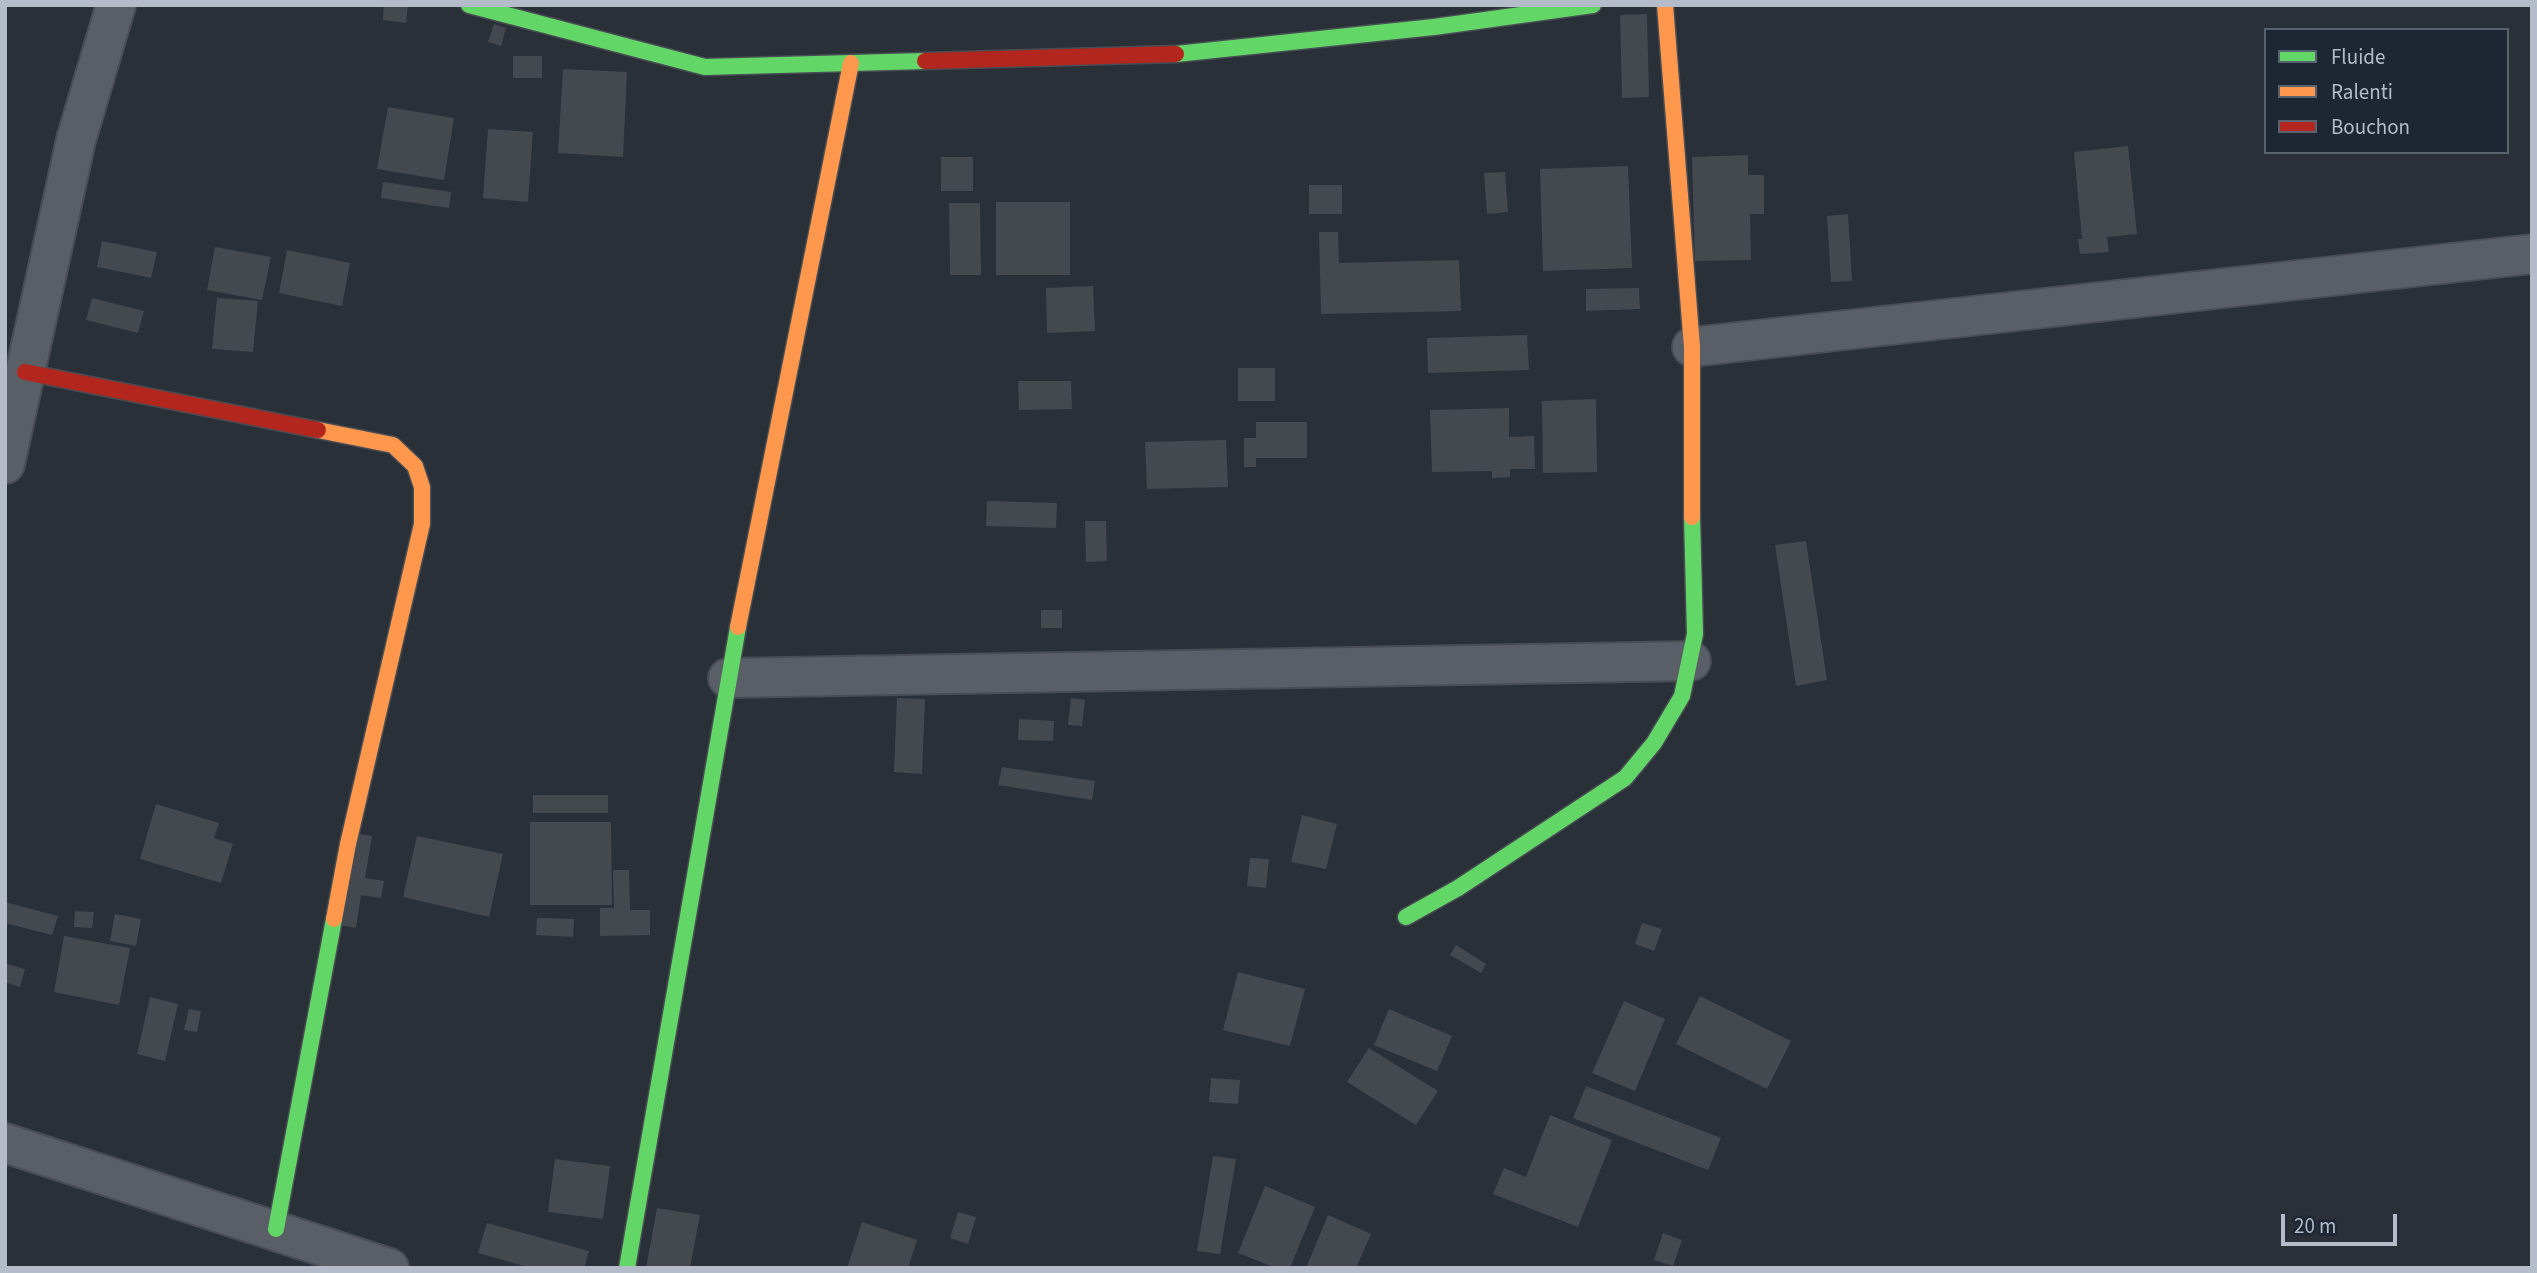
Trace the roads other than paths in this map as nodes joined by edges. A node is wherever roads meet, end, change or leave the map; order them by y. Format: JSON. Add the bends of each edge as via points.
{"nodes":[{"id":1,"x":116,"y":5,"type":"edge"},
{"id":2,"x":469,"y":5,"type":"edge"},
{"id":3,"x":1592,"y":5,"type":"edge"},
{"id":4,"x":1665,"y":5,"type":"edge"},
{"id":5,"x":851,"y":64,"type":"junction"},
{"id":6,"x":2532,"y":254,"type":"edge"},
{"id":7,"x":1692,"y":347,"type":"junction"},
{"id":8,"x":26,"y":372,"type":"junction"},
{"id":9,"x":5,"y":464,"type":"edge"},
{"id":10,"x":1690,"y":661,"type":"junction"},
{"id":11,"x":728,"y":678,"type":"junction"},
{"id":12,"x":1406,"y":917,"type":"dead end"},
{"id":13,"x":5,"y":1143,"type":"edge"},
{"id":14,"x":276,"y":1229,"type":"junction"},
{"id":15,"x":389,"y":1268,"type":"edge"},
{"id":16,"x":627,"y":1268,"type":"edge"}],
"edges":[{"from":1,"to":8,"type":"street","via":[[76,140]]},
{"from":2,"to":5,"type":"street","via":[[705,67]]},
{"from":3,"to":5,"type":"street","via":[[1168,55]]},
{"from":4,"to":7,"type":"street"},
{"from":5,"to":11,"type":"street"},
{"from":6,"to":7,"type":"street"},
{"from":7,"to":10,"type":"street","via":[[1695,634]]},
{"from":8,"to":9,"type":"street"},
{"from":8,"to":14,"type":"street","via":[[393,445],[415,466],[422,487],[422,524],[348,844]]},
{"from":10,"to":11,"type":"street"},
{"from":10,"to":12,"type":"street","via":[[1682,696],[1654,743],[1625,778]]},
{"from":11,"to":16,"type":"street"},
{"from":13,"to":14,"type":"street"},
{"from":14,"to":15,"type":"street"}]}
